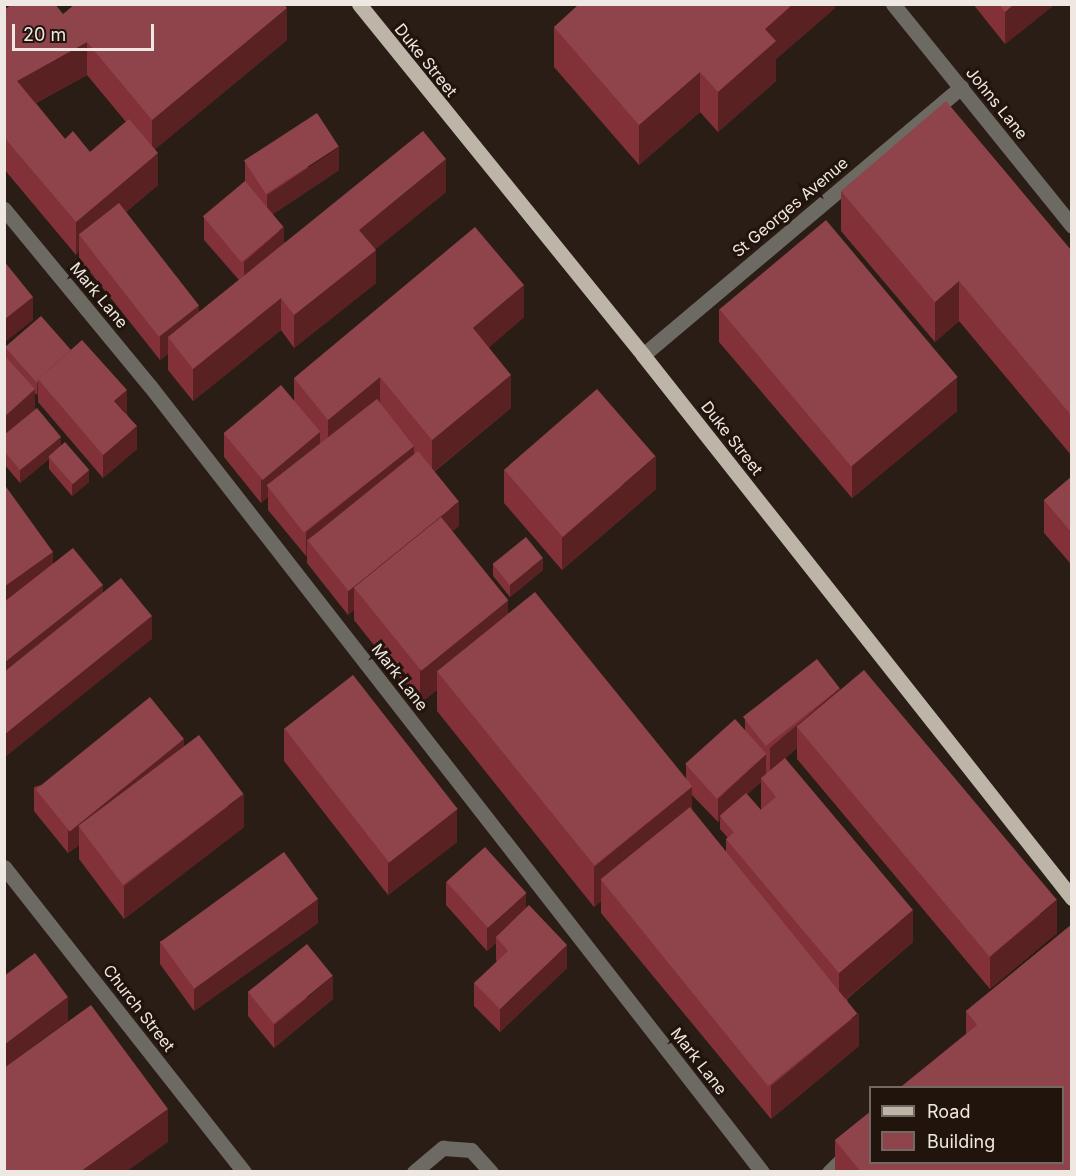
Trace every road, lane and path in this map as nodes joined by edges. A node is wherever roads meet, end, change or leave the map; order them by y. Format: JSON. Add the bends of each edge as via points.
{"nodes":[{"id":1,"x":358,"y":4,"type":"edge"},
{"id":2,"x":893,"y":4,"type":"edge"},
{"id":3,"x":961,"y":87,"type":"junction"},
{"id":4,"x":4,"y":209,"type":"edge"},
{"id":5,"x":1071,"y":226,"type":"edge"},
{"id":6,"x":643,"y":355,"type":"junction"},
{"id":7,"x":4,"y":867,"type":"edge"},
{"id":8,"x":1071,"y":898,"type":"edge"},
{"id":9,"x":869,"y":1133,"type":"edge"},
{"id":10,"x":244,"y":1172,"type":"edge"},
{"id":11,"x":414,"y":1172,"type":"edge"},
{"id":12,"x":492,"y":1172,"type":"edge"},
{"id":13,"x":762,"y":1172,"type":"edge"},
{"id":14,"x":829,"y":1172,"type":"edge"}],
"edges":[{"from":1,"to":6,"type":"main road","name":"Duke Street"},
{"from":2,"to":3,"type":"street","name":"Johns Lane"},
{"from":3,"to":5,"type":"street","name":"Johns Lane"},
{"from":3,"to":6,"type":"street","name":"St Georges Avenue"},
{"from":4,"to":13,"type":"street","name":"Mark Lane","via":[[158,395]]},
{"from":6,"to":8,"type":"main road","name":"Duke Street"},
{"from":7,"to":10,"type":"street","name":"Church Street"},
{"from":9,"to":14,"type":"street"},
{"from":11,"to":12,"type":"street","via":[[443,1148],[471,1150]]}]}
